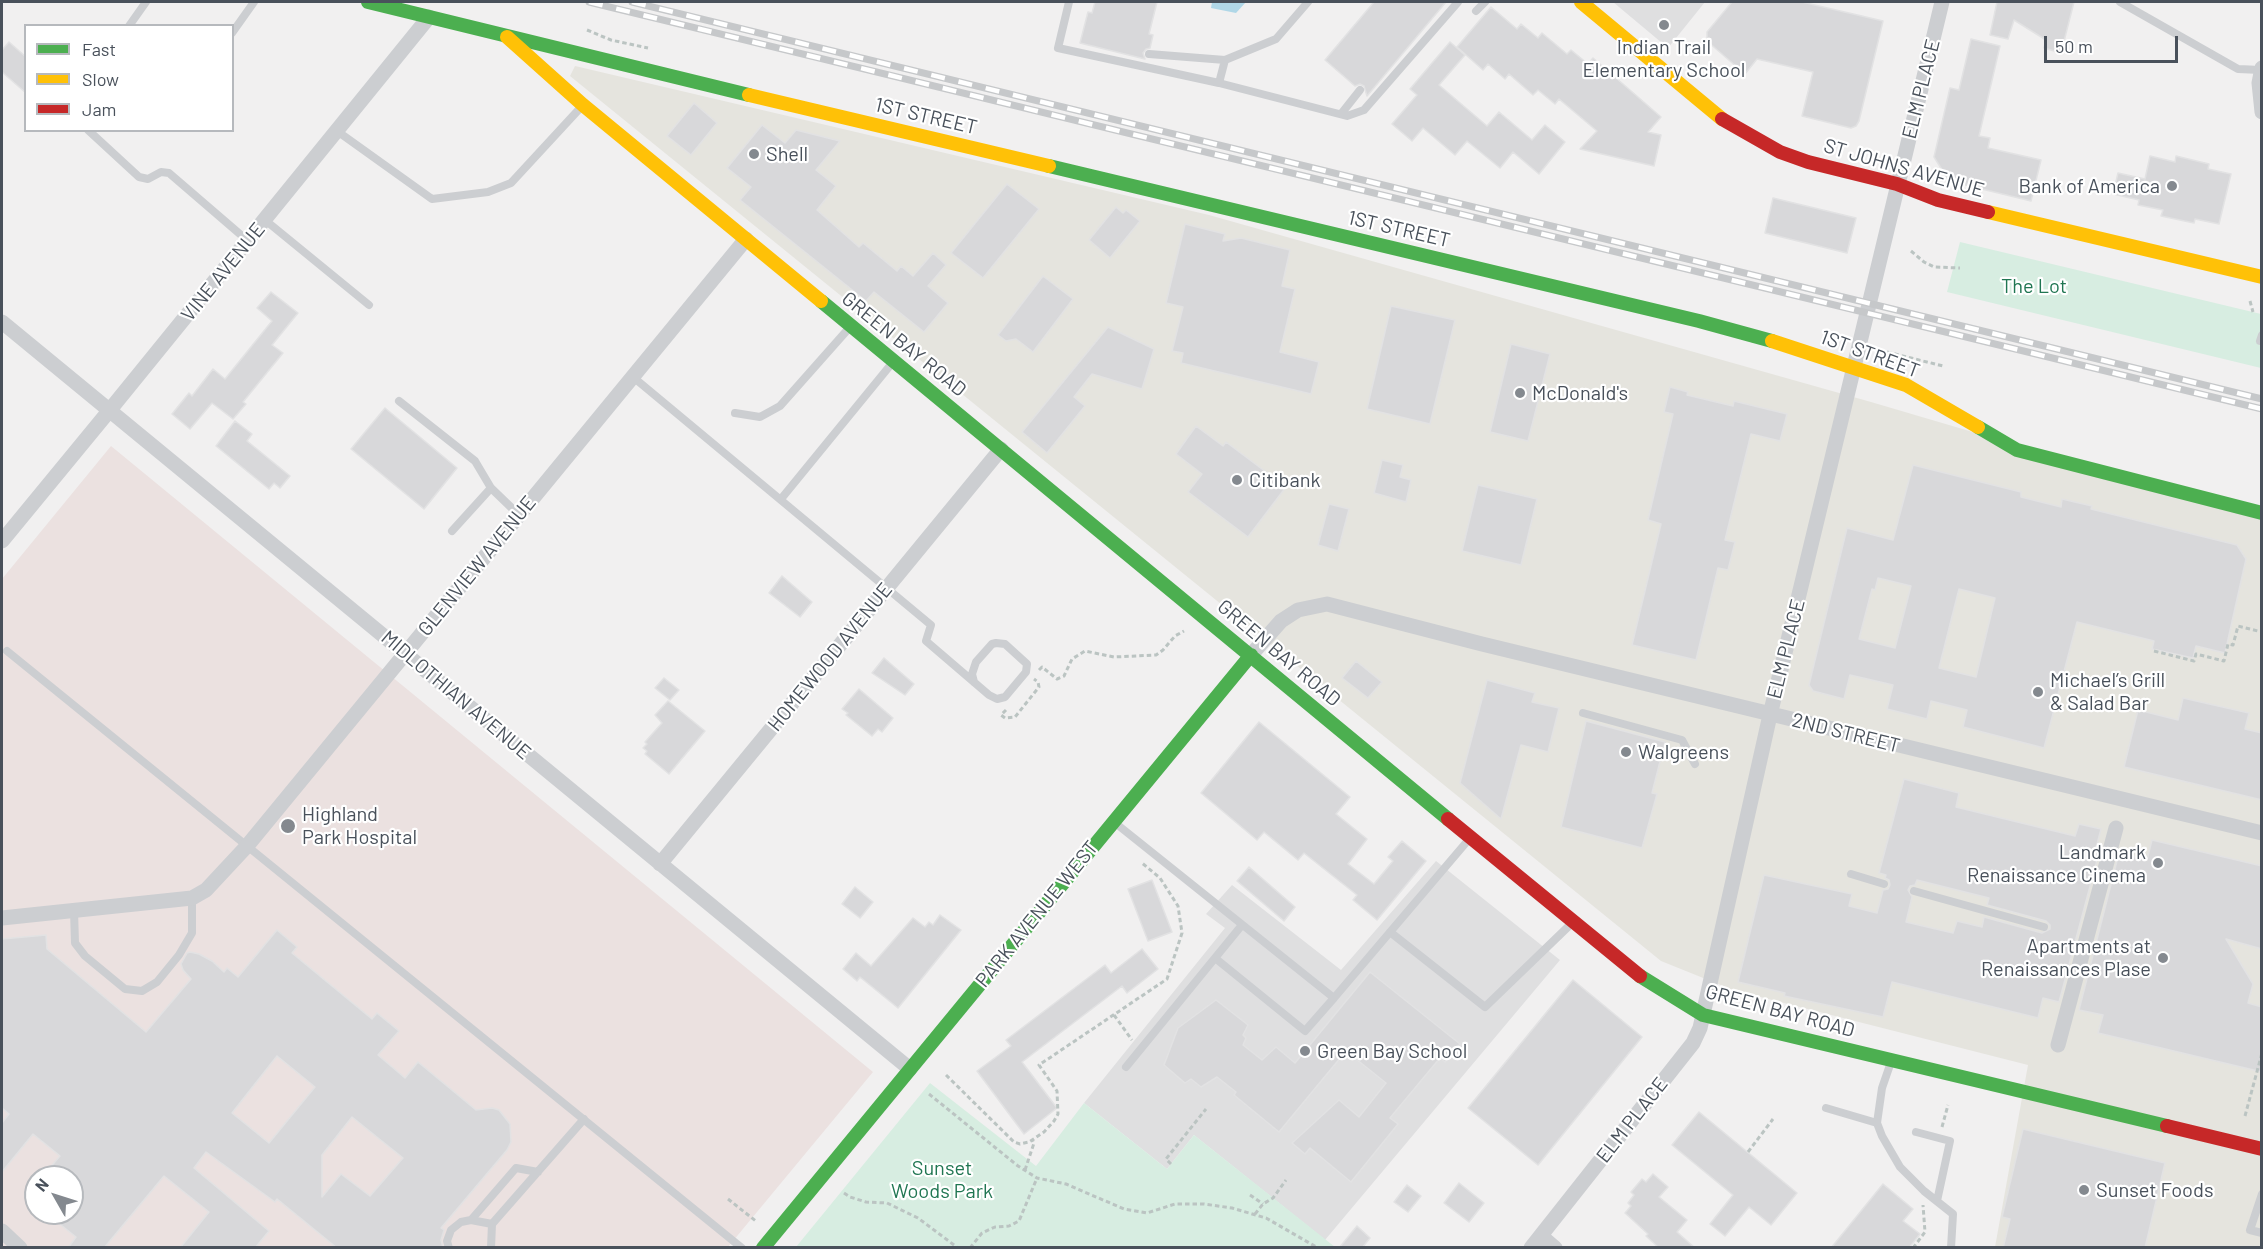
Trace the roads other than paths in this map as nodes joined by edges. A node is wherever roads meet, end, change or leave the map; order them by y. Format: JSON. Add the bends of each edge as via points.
{"nodes":[{"id":1,"x":146,"y":2,"type":"edge"},
{"id":2,"x":254,"y":2,"type":"edge"},
{"id":3,"x":368,"y":2,"type":"edge"},
{"id":4,"x":442,"y":2,"type":"edge"},
{"id":5,"x":1069,"y":2,"type":"edge"},
{"id":6,"x":1296,"y":2,"type":"edge"},
{"id":7,"x":1458,"y":2,"type":"edge"},
{"id":8,"x":1485,"y":2,"type":"edge"},
{"id":9,"x":1581,"y":2,"type":"edge"},
{"id":10,"x":1942,"y":2,"type":"edge"},
{"id":11,"x":2120,"y":2,"type":"edge"},
{"id":12,"x":1306,"y":4,"type":"edge"},
{"id":13,"x":1476,"y":11,"type":"dead end"},
{"id":14,"x":429,"y":17,"type":"junction"},
{"id":15,"x":130,"y":24,"type":"edge"},
{"id":16,"x":234,"y":30,"type":"edge"},
{"id":17,"x":507,"y":37,"type":"junction"},
{"id":18,"x":1149,"y":54,"type":"dead end"},
{"id":19,"x":1225,"y":60,"type":"junction"},
{"id":20,"x":2261,"y":76,"type":"edge"},
{"id":21,"x":1219,"y":83,"type":"junction"},
{"id":22,"x":1360,"y":90,"type":"dead end"},
{"id":23,"x":582,"y":105,"type":"junction"},
{"id":24,"x":2262,"y":112,"type":"edge"},
{"id":25,"x":1341,"y":114,"type":"junction"},
{"id":26,"x":337,"y":131,"type":"junction"},
{"id":27,"x":90,"y":132,"type":"edge"},
{"id":28,"x":1897,"y":184,"type":"junction"},
{"id":29,"x":265,"y":220,"type":"junction"},
{"id":30,"x":746,"y":239,"type":"junction"},
{"id":31,"x":248,"y":241,"type":"junction"},
{"id":32,"x":2262,"y":277,"type":"edge"},
{"id":33,"x":369,"y":305,"type":"dead end"},
{"id":34,"x":2,"y":322,"type":"edge"},
{"id":35,"x":851,"y":326,"type":"junction"},
{"id":36,"x":894,"y":361,"type":"junction"},
{"id":37,"x":1854,"y":367,"type":"junction"},
{"id":38,"x":633,"y":377,"type":"junction"},
{"id":39,"x":399,"y":401,"type":"dead end"},
{"id":40,"x":109,"y":411,"type":"junction"},
{"id":41,"x":735,"y":413,"type":"dead end"},
{"id":42,"x":1001,"y":449,"type":"junction"},
{"id":43,"x":491,"y":488,"type":"junction"},
{"id":44,"x":781,"y":499,"type":"junction"},
{"id":45,"x":2262,"y":513,"type":"edge"},
{"id":46,"x":519,"y":515,"type":"junction"},
{"id":47,"x":452,"y":531,"type":"dead end"},
{"id":48,"x":2,"y":541,"type":"edge"},
{"id":49,"x":888,"y":587,"type":"junction"},
{"id":50,"x":1327,"y":604,"type":"joint"},
{"id":51,"x":7,"y":651,"type":"dead end"},
{"id":52,"x":405,"y":653,"type":"junction"},
{"id":53,"x":1251,"y":655,"type":"junction"},
{"id":54,"x":974,"y":682,"type":"junction"},
{"id":55,"x":1583,"y":713,"type":"dead end"},
{"id":56,"x":1770,"y":715,"type":"junction"},
{"id":57,"x":1695,"y":764,"type":"dead end"},
{"id":58,"x":1113,"y":822,"type":"junction"},
{"id":59,"x":2116,"y":828,"type":"dead end"},
{"id":60,"x":2262,"y":833,"type":"edge"},
{"id":61,"x":1471,"y":837,"type":"junction"},
{"id":62,"x":247,"y":846,"type":"junction"},
{"id":63,"x":660,"y":864,"type":"junction"},
{"id":64,"x":1851,"y":874,"type":"dead end"},
{"id":65,"x":1884,"y":884,"type":"dead end"},
{"id":66,"x":1914,"y":891,"type":"dead end"},
{"id":67,"x":192,"y":898,"type":"junction"},
{"id":68,"x":74,"y":910,"type":"junction"},
{"id":69,"x":2,"y":918,"type":"edge"},
{"id":70,"x":1573,"y":922,"type":"junction"},
{"id":71,"x":1242,"y":925,"type":"junction"},
{"id":72,"x":2044,"y":927,"type":"dead end"},
{"id":73,"x":1390,"y":932,"type":"junction"},
{"id":74,"x":1215,"y":958,"type":"junction"},
{"id":75,"x":1334,"y":999,"type":"junction"},
{"id":76,"x":1703,"y":1015,"type":"junction"},
{"id":77,"x":2058,"y":1045,"type":"dead end"},
{"id":78,"x":1892,"y":1060,"type":"junction"},
{"id":79,"x":1126,"y":1067,"type":"dead end"},
{"id":80,"x":910,"y":1069,"type":"junction"},
{"id":81,"x":1826,"y":1108,"type":"dead end"},
{"id":82,"x":584,"y":1119,"type":"junction"},
{"id":83,"x":1877,"y":1123,"type":"junction"},
{"id":84,"x":1916,"y":1132,"type":"dead end"},
{"id":85,"x":2262,"y":1149,"type":"edge"},
{"id":86,"x":538,"y":1172,"type":"junction"},
{"id":87,"x":2262,"y":1194,"type":"edge"},
{"id":88,"x":1937,"y":1201,"type":"junction"},
{"id":89,"x":471,"y":1220,"type":"junction"},
{"id":90,"x":492,"y":1224,"type":"junction"},
{"id":91,"x":2,"y":1231,"type":"edge"},
{"id":92,"x":2262,"y":1233,"type":"edge"},
{"id":93,"x":1536,"y":1242,"type":"edge"},
{"id":94,"x":20,"y":1248,"type":"edge"},
{"id":95,"x":449,"y":1248,"type":"edge"},
{"id":96,"x":491,"y":1248,"type":"edge"},
{"id":97,"x":742,"y":1248,"type":"edge"},
{"id":98,"x":763,"y":1248,"type":"edge"},
{"id":99,"x":1555,"y":1248,"type":"edge"},
{"id":100,"x":1951,"y":1248,"type":"edge"}],
"edges":[{"from":1,"to":15,"type":"lane"},
{"from":2,"to":16,"type":"lane"},
{"from":3,"to":14,"type":"street","name":"GREEN BAY ROAD"},
{"from":4,"to":14,"type":"street","name":"VINE AVENUE"},
{"from":5,"to":21,"type":"lane","via":[[1058,48]]},
{"from":6,"to":12,"type":"lane"},
{"from":7,"to":25,"type":"lane","via":[[1364,110]]},
{"from":8,"to":13,"type":"lane"},
{"from":9,"to":28,"type":"street","name":"ST JOHNS AVENUE","via":[[1725,122],[1780,152]]},
{"from":10,"to":28,"type":"street","name":"ELM PLACE"},
{"from":11,"to":20,"type":"lane","via":[[2238,69]]},
{"from":12,"to":19,"type":"lane","via":[[1276,39]]},
{"from":14,"to":17,"type":"street","name":"GREEN BAY ROAD"},
{"from":14,"to":26,"type":"street","name":"VINE AVENUE"},
{"from":17,"to":23,"type":"street","name":"GREEN BAY ROAD"},
{"from":17,"to":37,"type":"street","name":"1ST STREET","via":[[1699,321]]},
{"from":18,"to":19,"type":"lane"},
{"from":19,"to":21,"type":"lane"},
{"from":20,"to":24,"type":"street"},
{"from":21,"to":25,"type":"lane"},
{"from":22,"to":25,"type":"lane"},
{"from":23,"to":26,"type":"lane","via":[[511,183],[488,192],[432,199]]},
{"from":23,"to":30,"type":"street","name":"GREEN BAY ROAD"},
{"from":26,"to":29,"type":"street","name":"VINE AVENUE"},
{"from":27,"to":31,"type":"lane","via":[[140,177],[169,173]]},
{"from":28,"to":32,"type":"street","name":"ST JOHNS AVENUE","via":[[1949,203]]},
{"from":28,"to":37,"type":"street","name":"ELM PLACE"},
{"from":29,"to":31,"type":"street","name":"VINE AVENUE"},
{"from":29,"to":33,"type":"lane"},
{"from":30,"to":35,"type":"street","name":"GREEN BAY ROAD"},
{"from":30,"to":38,"type":"street","name":"GLENVIEW AVENUE"},
{"from":31,"to":40,"type":"street","name":"VINE AVENUE"},
{"from":34,"to":40,"type":"street","name":"MIDLOTHIAN AVENUE"},
{"from":35,"to":36,"type":"street","name":"GREEN BAY ROAD"},
{"from":35,"to":41,"type":"lane","via":[[780,406],[760,417]]},
{"from":36,"to":42,"type":"street","name":"GREEN BAY ROAD"},
{"from":36,"to":44,"type":"lane"},
{"from":37,"to":45,"type":"street","name":"1ST STREET","via":[[1906,385],[2017,450]]},
{"from":37,"to":56,"type":"street","name":"ELM PLACE"},
{"from":38,"to":44,"type":"lane"},
{"from":38,"to":46,"type":"street","name":"GLENVIEW AVENUE"},
{"from":39,"to":43,"type":"lane","via":[[475,461]]},
{"from":40,"to":48,"type":"street","name":"VINE AVENUE"},
{"from":40,"to":52,"type":"street","name":"MIDLOTHIAN AVENUE"},
{"from":42,"to":49,"type":"street","name":"HOMEWOOD AVENUE"},
{"from":42,"to":53,"type":"street","name":"GREEN BAY ROAD"},
{"from":43,"to":46,"type":"lane"},
{"from":43,"to":47,"type":"lane"},
{"from":44,"to":49,"type":"lane"},
{"from":46,"to":52,"type":"street","name":"GLENVIEW AVENUE"},
{"from":49,"to":54,"type":"lane","via":[[931,625],[926,641]]},
{"from":49,"to":63,"type":"street","name":"HOMEWOOD AVENUE"},
{"from":50,"to":53,"type":"street","name":"PARK AVENUE WEST","via":[[1289,615]]},
{"from":50,"to":56,"type":"street","name":"2ND STREET"},
{"from":51,"to":62,"type":"lane"},
{"from":52,"to":62,"type":"street","name":"GLENVIEW AVENUE"},
{"from":52,"to":63,"type":"street","name":"MIDLOTHIAN AVENUE"},
{"from":53,"to":58,"type":"street","name":"PARK AVENUE WEST"},
{"from":53,"to":61,"type":"street","name":"GREEN BAY ROAD"},
{"from":54,"to":54,"type":"lane","via":[[988,695],[1001,699],[1026,672],[1027,664],[1005,644],[992,644],[976,662]]},
{"from":55,"to":57,"type":"lane","via":[[1682,740]]},
{"from":56,"to":60,"type":"street","name":"2ND STREET"},
{"from":56,"to":76,"type":"street","name":"ELM PLACE"},
{"from":58,"to":71,"type":"lane"},
{"from":58,"to":80,"type":"street","name":"PARK AVENUE WEST"},
{"from":59,"to":77,"type":"street"},
{"from":61,"to":70,"type":"street","name":"GREEN BAY ROAD"},
{"from":61,"to":73,"type":"lane"},
{"from":62,"to":67,"type":"street","name":"GLENVIEW AVENUE","via":[[206,890]]},
{"from":62,"to":82,"type":"lane"},
{"from":63,"to":80,"type":"street","name":"MIDLOTHIAN AVENUE"},
{"from":64,"to":65,"type":"lane"},
{"from":66,"to":72,"type":"lane"},
{"from":67,"to":68,"type":"street"},
{"from":67,"to":68,"type":"lane","via":[[192,933],[157,982],[141,991],[125,989],[85,956],[75,943]]},
{"from":68,"to":69,"type":"street"},
{"from":70,"to":73,"type":"lane","via":[[1485,1007]]},
{"from":70,"to":76,"type":"street","name":"GREEN BAY ROAD","via":[[1631,970]]},
{"from":71,"to":74,"type":"lane"},
{"from":71,"to":75,"type":"lane"},
{"from":73,"to":75,"type":"lane"},
{"from":74,"to":75,"type":"lane","via":[[1305,1031]]},
{"from":74,"to":79,"type":"lane"},
{"from":76,"to":78,"type":"street","name":"GREEN BAY ROAD"},
{"from":76,"to":93,"type":"street","name":"ELM PLACE","via":[[1693,1043]]},
{"from":78,"to":83,"type":"lane","via":[[1882,1088]]},
{"from":78,"to":85,"type":"street","name":"GREEN BAY ROAD"},
{"from":80,"to":98,"type":"street","name":"PARK AVENUE WEST"},
{"from":81,"to":83,"type":"lane"},
{"from":82,"to":86,"type":"lane"},
{"from":82,"to":97,"type":"lane"},
{"from":83,"to":88,"type":"lane","via":[[1900,1167]]},
{"from":84,"to":88,"type":"lane","via":[[1950,1141]]},
{"from":86,"to":89,"type":"lane","via":[[516,1168]]},
{"from":86,"to":90,"type":"lane"},
{"from":87,"to":92,"type":"lane","via":[[2250,1230]]},
{"from":88,"to":100,"type":"lane","via":[[1953,1214]]},
{"from":89,"to":90,"type":"lane"},
{"from":89,"to":95,"type":"lane","via":[[452,1230],[447,1241]]},
{"from":90,"to":96,"type":"lane"},
{"from":91,"to":94,"type":"street"},
{"from":93,"to":99,"type":"street"}]}
